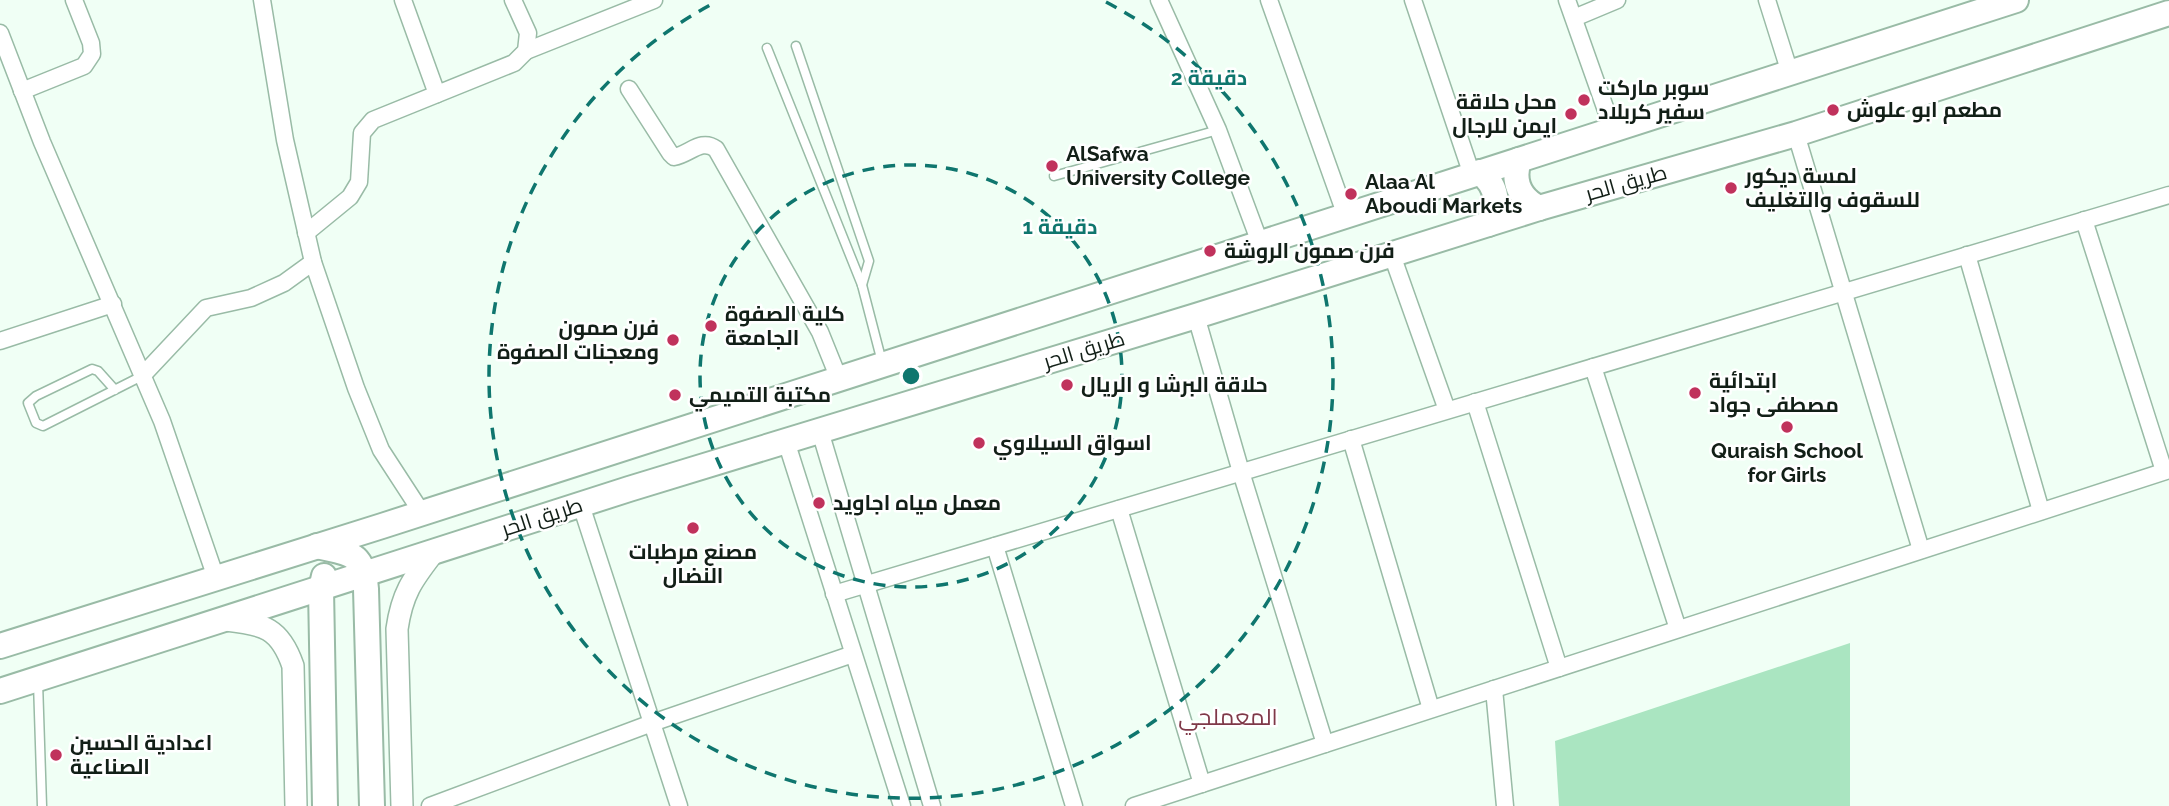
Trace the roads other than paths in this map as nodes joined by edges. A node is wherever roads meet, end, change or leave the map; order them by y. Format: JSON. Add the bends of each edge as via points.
{"nodes":[{"id":1,"x":74,"y":0,"type":"edge"},
{"id":2,"x":262,"y":0,"type":"edge"},
{"id":3,"x":403,"y":0,"type":"edge"},
{"id":4,"x":513,"y":0,"type":"edge"},
{"id":5,"x":654,"y":0,"type":"edge"},
{"id":6,"x":1159,"y":0,"type":"edge"},
{"id":7,"x":1269,"y":0,"type":"edge"},
{"id":8,"x":1413,"y":0,"type":"edge"},
{"id":9,"x":1567,"y":0,"type":"edge"},
{"id":10,"x":1617,"y":0,"type":"edge"},
{"id":11,"x":1767,"y":0,"type":"edge"},
{"id":12,"x":2014,"y":0,"type":"edge"},
{"id":13,"x":2169,"y":13,"type":"edge"},
{"id":14,"x":1574,"y":18,"type":"junction"},
{"id":15,"x":0,"y":33,"type":"edge"},
{"id":16,"x":796,"y":46,"type":"dead end"},
{"id":17,"x":767,"y":47,"type":"dead end"},
{"id":18,"x":526,"y":51,"type":"junction"},
{"id":19,"x":1790,"y":73,"type":"junction"},
{"id":20,"x":629,"y":89,"type":"dead end"},
{"id":21,"x":22,"y":91,"type":"junction"},
{"id":22,"x":437,"y":94,"type":"junction"},
{"id":23,"x":1218,"y":130,"type":"junction"},
{"id":24,"x":1613,"y":130,"type":"junction"},
{"id":25,"x":1796,"y":134,"type":"junction"},
{"id":26,"x":1519,"y":160,"type":"junction"},
{"id":27,"x":1476,"y":174,"type":"junction"},
{"id":28,"x":1054,"y":176,"type":"dead end"},
{"id":29,"x":2169,"y":195,"type":"edge"},
{"id":30,"x":1539,"y":208,"type":"junction"},
{"id":31,"x":1346,"y":216,"type":"junction"},
{"id":32,"x":2084,"y":220,"type":"junction"},
{"id":33,"x":1488,"y":224,"type":"junction"},
{"id":34,"x":306,"y":233,"type":"junction"},
{"id":35,"x":1259,"y":243,"type":"junction"},
{"id":36,"x":1392,"y":255,"type":"junction"},
{"id":37,"x":1967,"y":255,"type":"junction"},
{"id":38,"x":313,"y":262,"type":"junction"},
{"id":39,"x":862,"y":285,"type":"junction"},
{"id":40,"x":1843,"y":292,"type":"junction"},
{"id":41,"x":113,"y":304,"type":"junction"},
{"id":42,"x":1196,"y":316,"type":"junction"},
{"id":43,"x":0,"y":341,"type":"edge"},
{"id":44,"x":883,"y":365,"type":"junction"},
{"id":45,"x":1593,"y":367,"type":"junction"},
{"id":46,"x":142,"y":376,"type":"junction"},
{"id":47,"x":839,"y":379,"type":"junction"},
{"id":48,"x":115,"y":390,"type":"junction"},
{"id":49,"x":1475,"y":402,"type":"junction"},
{"id":50,"x":1447,"y":410,"type":"junction"},
{"id":51,"x":820,"y":430,"type":"junction"},
{"id":52,"x":1351,"y":439,"type":"junction"},
{"id":53,"x":786,"y":441,"type":"junction"},
{"id":54,"x":615,"y":452,"type":"junction"},
{"id":55,"x":576,"y":464,"type":"junction"},
{"id":56,"x":2166,"y":470,"type":"edge"},
{"id":57,"x":1241,"y":472,"type":"junction"},
{"id":58,"x":629,"y":489,"type":"junction"},
{"id":59,"x":581,"y":505,"type":"junction"},
{"id":60,"x":1119,"y":509,"type":"junction"},
{"id":61,"x":2041,"y":511,"type":"junction"},
{"id":62,"x":422,"y":513,"type":"junction"},
{"id":63,"x":366,"y":531,"type":"junction"},
{"id":64,"x":995,"y":546,"type":"junction"},
{"id":65,"x":319,"y":550,"type":"junction"},
{"id":66,"x":1921,"y":550,"type":"junction"},
{"id":67,"x":433,"y":552,"type":"junction"},
{"id":68,"x":374,"y":572,"type":"junction"},
{"id":69,"x":216,"y":578,"type":"junction"},
{"id":70,"x":865,"y":584,"type":"junction"},
{"id":71,"x":315,"y":591,"type":"junction"},
{"id":72,"x":834,"y":594,"type":"junction"},
{"id":73,"x":107,"y":613,"type":"junction"},
{"id":74,"x":224,"y":620,"type":"junction"},
{"id":75,"x":75,"y":623,"type":"junction"},
{"id":76,"x":1678,"y":629,"type":"junction"},
{"id":77,"x":0,"y":646,"type":"edge"},
{"id":78,"x":117,"y":654,"type":"junction"},
{"id":79,"x":853,"y":654,"type":"junction"},
{"id":80,"x":77,"y":667,"type":"junction"},
{"id":81,"x":1559,"y":668,"type":"junction"},
{"id":82,"x":38,"y":680,"type":"junction"},
{"id":83,"x":1494,"y":689,"type":"junction"},
{"id":84,"x":0,"y":691,"type":"edge"},
{"id":85,"x":1431,"y":709,"type":"junction"},
{"id":86,"x":652,"y":723,"type":"junction"},
{"id":87,"x":1325,"y":744,"type":"junction"},
{"id":88,"x":1202,"y":784,"type":"junction"},
{"id":89,"x":41,"y":806,"type":"edge"},
{"id":90,"x":296,"y":806,"type":"edge"},
{"id":91,"x":325,"y":806,"type":"edge"},
{"id":92,"x":372,"y":806,"type":"edge"},
{"id":93,"x":402,"y":806,"type":"edge"},
{"id":94,"x":430,"y":806,"type":"edge"},
{"id":95,"x":679,"y":806,"type":"edge"},
{"id":96,"x":902,"y":806,"type":"edge"},
{"id":97,"x":932,"y":806,"type":"edge"},
{"id":98,"x":1074,"y":806,"type":"edge"},
{"id":99,"x":1134,"y":806,"type":"edge"},
{"id":100,"x":1505,"y":806,"type":"edge"}],
"edges":[{"from":1,"to":21,"type":"street","via":[[92,54],[84,66]]},
{"from":2,"to":34,"type":"street"},
{"from":3,"to":22,"type":"street"},
{"from":4,"to":18,"type":"street","via":[[527,33]]},
{"from":5,"to":18,"type":"street"},
{"from":6,"to":23,"type":"street"},
{"from":7,"to":31,"type":"street"},
{"from":8,"to":27,"type":"street"},
{"from":9,"to":14,"type":"street"},
{"from":10,"to":14,"type":"street"},
{"from":11,"to":19,"type":"street"},
{"from":12,"to":19,"type":"main road","name":"طريق الحر"},
{"from":13,"to":25,"type":"main road","name":"طريق الحر"},
{"from":14,"to":24,"type":"street"},
{"from":15,"to":21,"type":"street"},
{"from":16,"to":39,"type":"lane","via":[[869,261]]},
{"from":17,"to":39,"type":"lane"},
{"from":18,"to":22,"type":"street","via":[[514,63]]},
{"from":19,"to":24,"type":"main road","name":"طريق الحر"},
{"from":20,"to":47,"type":"street","via":[[674,157],[703,144],[716,149],[820,332]]},
{"from":21,"to":41,"type":"street"},
{"from":22,"to":34,"type":"street","via":[[373,120],[362,133],[355,190]]},
{"from":23,"to":28,"type":"lane"},
{"from":23,"to":35,"type":"street"},
{"from":24,"to":26,"type":"main road","name":"طريق الحر"},
{"from":25,"to":30,"type":"main road","name":"طريق الحر"},
{"from":25,"to":40,"type":"street"},
{"from":26,"to":27,"type":"main road","name":"طريق الحر"},
{"from":26,"to":30,"type":"main road","via":[[1518,188]]},
{"from":27,"to":31,"type":"main road","name":"طريق الحر"},
{"from":27,"to":33,"type":"main road","via":[[1488,179],[1496,196]]},
{"from":29,"to":32,"type":"street"},
{"from":30,"to":33,"type":"main road","name":"طريق الحر"},
{"from":31,"to":35,"type":"main road","name":"طريق الحر"},
{"from":32,"to":37,"type":"street"},
{"from":32,"to":56,"type":"street"},
{"from":33,"to":36,"type":"main road","name":"طريق الحر"},
{"from":34,"to":38,"type":"street"},
{"from":35,"to":44,"type":"main road","name":"طريق الحر"},
{"from":36,"to":42,"type":"main road","name":"طريق الحر"},
{"from":36,"to":50,"type":"street"},
{"from":37,"to":40,"type":"street"},
{"from":37,"to":61,"type":"street"},
{"from":38,"to":46,"type":"street","via":[[284,283],[251,298],[206,308]]},
{"from":38,"to":62,"type":"street","via":[[381,450]]},
{"from":39,"to":44,"type":"lane"},
{"from":40,"to":45,"type":"street"},
{"from":40,"to":66,"type":"street"},
{"from":41,"to":43,"type":"street"},
{"from":41,"to":46,"type":"street"},
{"from":42,"to":51,"type":"main road","name":"طريق الحر"},
{"from":42,"to":57,"type":"street"},
{"from":44,"to":47,"type":"main road","name":"طريق الحر"},
{"from":45,"to":49,"type":"street"},
{"from":45,"to":76,"type":"street"},
{"from":46,"to":48,"type":"lane"},
{"from":46,"to":69,"type":"street"},
{"from":47,"to":54,"type":"main road","name":"طريق الحر"},
{"from":48,"to":48,"type":"lane","via":[[93,369],[27,402],[36,423],[43,426]]},
{"from":49,"to":50,"type":"street"},
{"from":49,"to":81,"type":"street"},
{"from":50,"to":52,"type":"street"},
{"from":51,"to":53,"type":"main road","name":"طريق الحر"},
{"from":51,"to":70,"type":"street"},
{"from":52,"to":57,"type":"street"},
{"from":52,"to":85,"type":"street"},
{"from":53,"to":58,"type":"main road","name":"طريق الحر"},
{"from":53,"to":72,"type":"street"},
{"from":54,"to":55,"type":"main road","name":"طريق الحر"},
{"from":54,"to":58,"type":"main road","via":[[615,473]]},
{"from":55,"to":59,"type":"main road","via":[[587,483]]},
{"from":55,"to":62,"type":"main road","name":"طريق الحر"},
{"from":56,"to":61,"type":"street"},
{"from":57,"to":60,"type":"street"},
{"from":57,"to":87,"type":"street"},
{"from":58,"to":59,"type":"main road","name":"طريق الحر"},
{"from":59,"to":67,"type":"main road","name":"طريق الحر"},
{"from":59,"to":86,"type":"street"},
{"from":60,"to":64,"type":"street"},
{"from":60,"to":88,"type":"street"},
{"from":61,"to":66,"type":"street"},
{"from":62,"to":63,"type":"main road","name":"طريق الحر"},
{"from":63,"to":65,"type":"main road","name":"طريق الحر"},
{"from":63,"to":68,"type":"main road"},
{"from":64,"to":70,"type":"street"},
{"from":64,"to":98,"type":"street"},
{"from":65,"to":68,"type":"main road","via":[[358,560]]},
{"from":65,"to":69,"type":"main road","name":"طريق الحر"},
{"from":65,"to":71,"type":"main road","via":[[312,562]]},
{"from":66,"to":76,"type":"street"},
{"from":67,"to":68,"type":"main road","name":"طريق الحر"},
{"from":67,"to":93,"type":"street","via":[[400,604]]},
{"from":68,"to":71,"type":"main road","name":"طريق الحر"},
{"from":68,"to":92,"type":"main road"},
{"from":69,"to":73,"type":"main road","name":"طريق الحر"},
{"from":70,"to":72,"type":"street"},
{"from":70,"to":97,"type":"street"},
{"from":71,"to":74,"type":"main road","name":"طريق الحر"},
{"from":71,"to":91,"type":"main road"},
{"from":72,"to":79,"type":"street"},
{"from":73,"to":75,"type":"main road","name":"طريق الحر"},
{"from":73,"to":78,"type":"main road","via":[[104,636]]},
{"from":74,"to":78,"type":"main road","name":"طريق الحر"},
{"from":74,"to":90,"type":"street","via":[[265,627],[287,649],[293,666]]},
{"from":75,"to":77,"type":"main road","name":"طريق الحر"},
{"from":75,"to":80,"type":"main road","via":[[85,644]]},
{"from":76,"to":81,"type":"street"},
{"from":78,"to":80,"type":"main road","name":"طريق الحر"},
{"from":79,"to":86,"type":"street"},
{"from":79,"to":96,"type":"street"},
{"from":80,"to":82,"type":"main road","name":"طريق الحر"},
{"from":81,"to":83,"type":"street"},
{"from":82,"to":84,"type":"main road","name":"طريق الحر"},
{"from":82,"to":89,"type":"lane"},
{"from":83,"to":85,"type":"street"},
{"from":83,"to":100,"type":"street"},
{"from":85,"to":87,"type":"street"},
{"from":86,"to":94,"type":"street"},
{"from":86,"to":95,"type":"street"},
{"from":87,"to":88,"type":"street"},
{"from":88,"to":99,"type":"street"}]}
